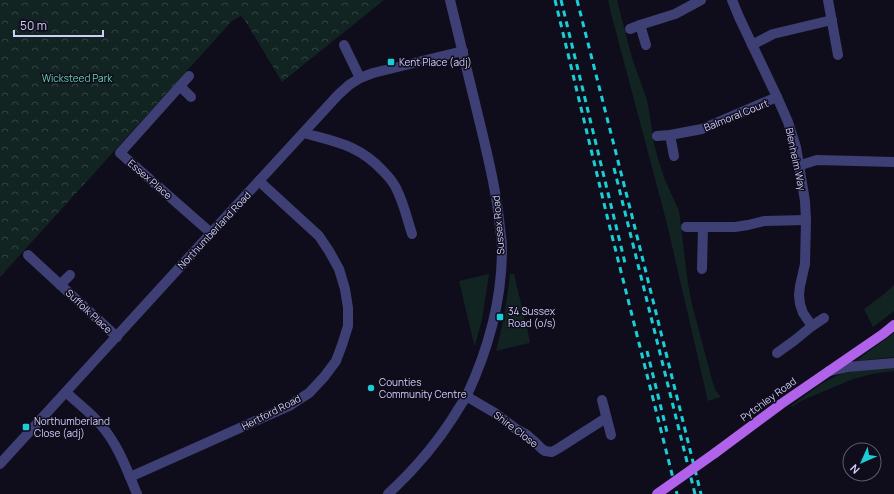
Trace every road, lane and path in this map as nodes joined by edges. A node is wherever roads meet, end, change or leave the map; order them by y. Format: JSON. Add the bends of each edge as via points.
{"nodes":[{"id":1,"x":450,"y":0,"type":"edge"},
{"id":2,"x":701,"y":0,"type":"edge"},
{"id":3,"x":732,"y":0,"type":"edge"},
{"id":4,"x":828,"y":0,"type":"edge"},
{"id":5,"x":832,"y":20,"type":"junction"},
{"id":6,"x":640,"y":26,"type":"junction"},
{"id":7,"x":630,"y":29,"type":"dead end"},
{"id":8,"x":344,"y":45,"type":"dead end"},
{"id":9,"x":646,"y":46,"type":"dead end"},
{"id":10,"x":752,"y":46,"type":"junction"},
{"id":11,"x":462,"y":51,"type":"junction"},
{"id":12,"x":838,"y":55,"type":"dead end"},
{"id":13,"x":189,"y":76,"type":"dead end"},
{"id":14,"x":360,"y":78,"type":"junction"},
{"id":15,"x":180,"y":86,"type":"junction"},
{"id":16,"x":191,"y":97,"type":"dead end"},
{"id":17,"x":777,"y":98,"type":"junction"},
{"id":18,"x":304,"y":132,"type":"junction"},
{"id":19,"x":670,"y":135,"type":"junction"},
{"id":20,"x":657,"y":136,"type":"dead end"},
{"id":21,"x":674,"y":156,"type":"dead end"},
{"id":22,"x":894,"y":162,"type":"edge"},
{"id":23,"x":799,"y":166,"type":"junction"},
{"id":24,"x":259,"y":181,"type":"junction"},
{"id":25,"x":806,"y":220,"type":"junction"},
{"id":26,"x":686,"y":227,"type":"dead end"},
{"id":27,"x":704,"y":227,"type":"junction"},
{"id":28,"x":211,"y":232,"type":"junction"},
{"id":29,"x":412,"y":234,"type":"dead end"},
{"id":30,"x":28,"y":255,"type":"dead end"},
{"id":31,"x":702,"y":269,"type":"dead end"},
{"id":32,"x":70,"y":274,"type":"dead end"},
{"id":33,"x":60,"y":285,"type":"junction"},
{"id":34,"x":824,"y":318,"type":"dead end"},
{"id":35,"x":894,"y":325,"type":"edge"},
{"id":36,"x":812,"y":326,"type":"junction"},
{"id":37,"x":117,"y":337,"type":"junction"},
{"id":38,"x":778,"y":353,"type":"dead end"},
{"id":39,"x":894,"y":363,"type":"edge"},
{"id":40,"x":827,"y":371,"type":"junction"},
{"id":41,"x":66,"y":392,"type":"junction"},
{"id":42,"x":466,"y":396,"type":"junction"},
{"id":43,"x":602,"y":400,"type":"dead end"},
{"id":44,"x":606,"y":418,"type":"junction"},
{"id":45,"x":611,"y":435,"type":"dead end"},
{"id":46,"x":2,"y":457,"type":"edge"},
{"id":47,"x":130,"y":477,"type":"junction"},
{"id":48,"x":137,"y":494,"type":"edge"},
{"id":49,"x":388,"y":494,"type":"edge"},
{"id":50,"x":657,"y":494,"type":"edge"}],
"edges":[{"from":1,"to":11,"type":"street","name":"Sussex Road"},
{"from":2,"to":6,"type":"street","via":[[675,14]]},
{"from":3,"to":10,"type":"street","name":"Blenheim Way"},
{"from":4,"to":5,"type":"street"},
{"from":5,"to":10,"type":"street","via":[[773,34]]},
{"from":5,"to":12,"type":"street"},
{"from":6,"to":7,"type":"street"},
{"from":6,"to":9,"type":"street"},
{"from":8,"to":14,"type":"street"},
{"from":10,"to":17,"type":"street","name":"Blenheim Way"},
{"from":11,"to":14,"type":"street","name":"Northumberland Road","via":[[392,67]]},
{"from":11,"to":42,"type":"street","name":"Sussex Road","via":[[494,184],[502,248],[498,298],[491,331]]},
{"from":13,"to":15,"type":"street","name":"Essex Place"},
{"from":14,"to":18,"type":"street","name":"Northumberland Road","via":[[338,95]]},
{"from":15,"to":16,"type":"street"},
{"from":15,"to":28,"type":"street","name":"Essex Place","via":[[120,153]]},
{"from":17,"to":19,"type":"street","name":"Balmoral Court","via":[[702,129]]},
{"from":17,"to":23,"type":"street","name":"Blenheim Way","via":[[788,122]]},
{"from":18,"to":24,"type":"street","name":"Northumberland Road"},
{"from":18,"to":29,"type":"street","via":[[341,143],[374,162],[397,189]]},
{"from":19,"to":20,"type":"street","name":"Balmoral Court"},
{"from":19,"to":21,"type":"street"},
{"from":22,"to":23,"type":"street","via":[[817,160]]},
{"from":23,"to":25,"type":"street","name":"Blenheim Way"},
{"from":24,"to":28,"type":"street","name":"Northumberland Road"},
{"from":24,"to":47,"type":"street","name":"Hertford Road","via":[[319,236],[339,269],[348,308],[348,326],[336,361],[309,393],[290,406]]},
{"from":25,"to":27,"type":"street","via":[[764,221],[735,227]]},
{"from":25,"to":36,"type":"street","name":"Blenheim Way","via":[[805,264],[799,295],[803,313]]},
{"from":26,"to":27,"type":"street"},
{"from":27,"to":31,"type":"street"},
{"from":28,"to":37,"type":"street","name":"Northumberland Road"},
{"from":30,"to":33,"type":"street","name":"Suffolk Place"},
{"from":32,"to":33,"type":"street","name":"Suffolk Place"},
{"from":33,"to":37,"type":"street","name":"Suffolk Place"},
{"from":34,"to":36,"type":"street"},
{"from":35,"to":40,"type":"main road","name":"Pytchley Road"},
{"from":36,"to":38,"type":"street"},
{"from":37,"to":41,"type":"street","name":"Northumberland Road"},
{"from":39,"to":40,"type":"street"},
{"from":40,"to":50,"type":"main road","name":"Pytchley Road","bridge":true},
{"from":41,"to":46,"type":"street","name":"Northumberland Road"},
{"from":41,"to":47,"type":"street","via":[[100,424],[116,446]]},
{"from":42,"to":44,"type":"street","name":"Shire Close","via":[[527,435],[546,452],[552,452]]},
{"from":42,"to":49,"type":"street","name":"Sussex Road","via":[[429,451]]},
{"from":43,"to":44,"type":"street"},
{"from":44,"to":45,"type":"street"},
{"from":47,"to":48,"type":"street"}]}
